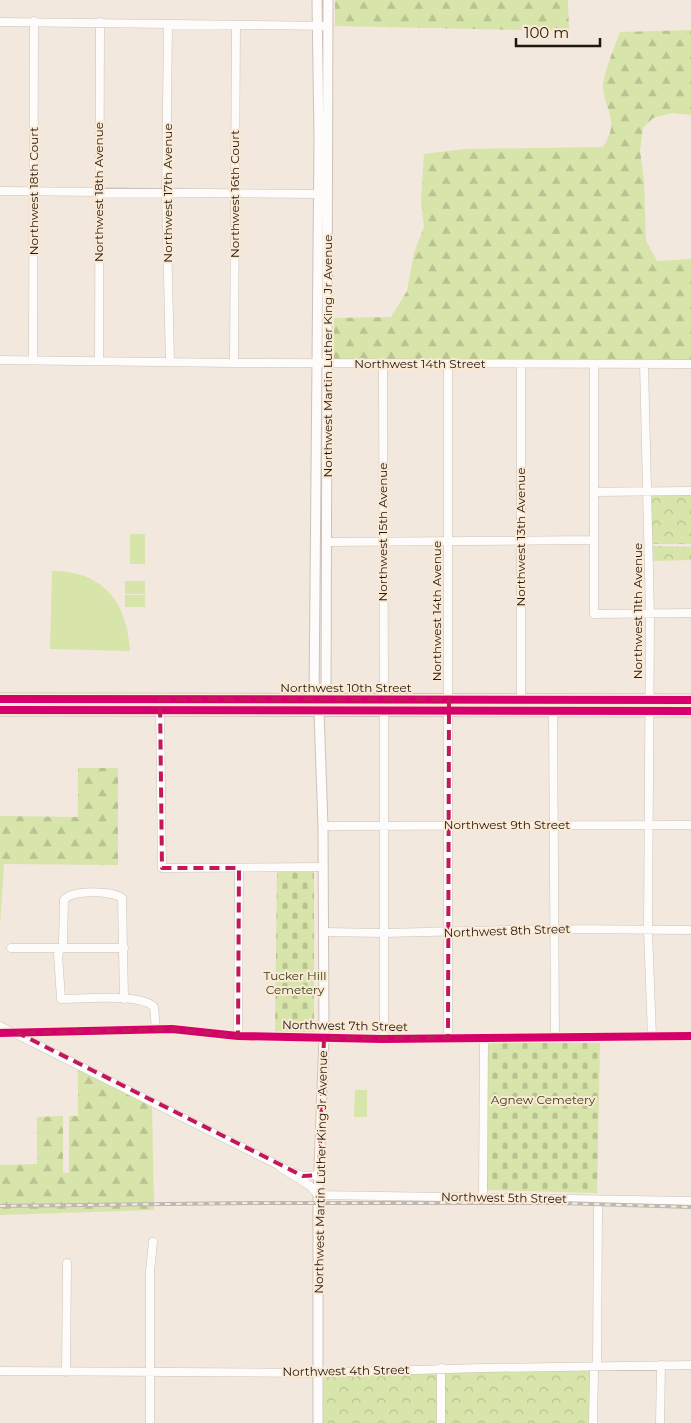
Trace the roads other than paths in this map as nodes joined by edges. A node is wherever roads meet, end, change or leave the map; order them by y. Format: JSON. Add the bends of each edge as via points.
{"nodes":[{"id":1,"x":317,"y":0,"type":"edge"},
{"id":2,"x":328,"y":0,"type":"edge"},
{"id":3,"x":34,"y":21,"type":"junction"},
{"id":4,"x":0,"y":22,"type":"edge"},
{"id":5,"x":100,"y":22,"type":"junction"},
{"id":6,"x":168,"y":24,"type":"junction"},
{"id":7,"x":236,"y":25,"type":"junction"},
{"id":8,"x":317,"y":26,"type":"junction"},
{"id":9,"x":328,"y":26,"type":"junction"},
{"id":10,"x":0,"y":191,"type":"edge"},
{"id":11,"x":34,"y":192,"type":"junction"},
{"id":12,"x":99,"y":192,"type":"junction"},
{"id":13,"x":166,"y":193,"type":"junction"},
{"id":14,"x":235,"y":193,"type":"junction"},
{"id":15,"x":318,"y":194,"type":"junction"},
{"id":16,"x":0,"y":360,"type":"edge"},
{"id":17,"x":34,"y":360,"type":"junction"},
{"id":18,"x":98,"y":361,"type":"junction"},
{"id":19,"x":170,"y":362,"type":"junction"},
{"id":20,"x":234,"y":364,"type":"junction"},
{"id":21,"x":317,"y":364,"type":"junction"},
{"id":22,"x":327,"y":364,"type":"junction"},
{"id":23,"x":383,"y":364,"type":"junction"},
{"id":24,"x":448,"y":364,"type":"junction"},
{"id":25,"x":521,"y":364,"type":"junction"},
{"id":26,"x":594,"y":364,"type":"junction"},
{"id":27,"x":644,"y":364,"type":"junction"},
{"id":28,"x":691,"y":364,"type":"edge"},
{"id":29,"x":691,"y":491,"type":"edge"},
{"id":30,"x":594,"y":492,"type":"junction"},
{"id":31,"x":648,"y":492,"type":"junction"},
{"id":32,"x":383,"y":540,"type":"junction"},
{"id":33,"x":448,"y":540,"type":"junction"},
{"id":34,"x":521,"y":540,"type":"junction"},
{"id":35,"x":594,"y":540,"type":"junction"},
{"id":36,"x":328,"y":542,"type":"junction"},
{"id":37,"x":691,"y":613,"type":"edge"},
{"id":38,"x":650,"y":614,"type":"junction"},
{"id":39,"x":0,"y":699,"type":"edge"},
{"id":40,"x":160,"y":699,"type":"junction"},
{"id":41,"x":314,"y":699,"type":"junction"},
{"id":42,"x":326,"y":699,"type":"junction"},
{"id":43,"x":691,"y":700,"type":"edge"},
{"id":44,"x":384,"y":705,"type":"junction"},
{"id":45,"x":449,"y":705,"type":"junction"},
{"id":46,"x":521,"y":705,"type":"junction"},
{"id":47,"x":553,"y":705,"type":"junction"},
{"id":48,"x":649,"y":705,"type":"junction"},
{"id":49,"x":0,"y":710,"type":"edge"},
{"id":50,"x":160,"y":711,"type":"junction"},
{"id":51,"x":319,"y":711,"type":"junction"},
{"id":52,"x":691,"y":711,"type":"edge"},
{"id":53,"x":448,"y":825,"type":"junction"},
{"id":54,"x":553,"y":825,"type":"junction"},
{"id":55,"x":650,"y":825,"type":"junction"},
{"id":56,"x":691,"y":825,"type":"edge"},
{"id":57,"x":323,"y":826,"type":"junction"},
{"id":58,"x":384,"y":826,"type":"junction"},
{"id":59,"x":323,"y":867,"type":"junction"},
{"id":60,"x":239,"y":868,"type":"junction"},
{"id":61,"x":553,"y":929,"type":"junction"},
{"id":62,"x":648,"y":930,"type":"junction"},
{"id":63,"x":691,"y":930,"type":"edge"},
{"id":64,"x":323,"y":932,"type":"junction"},
{"id":65,"x":384,"y":933,"type":"junction"},
{"id":66,"x":448,"y":933,"type":"junction"},
{"id":67,"x":11,"y":948,"type":"dead end"},
{"id":68,"x":124,"y":948,"type":"junction"},
{"id":69,"x":61,"y":949,"type":"junction"},
{"id":70,"x":124,"y":999,"type":"junction"},
{"id":71,"x":0,"y":1026,"type":"edge"},
{"id":72,"x":156,"y":1030,"type":"junction"},
{"id":73,"x":18,"y":1033,"type":"junction"},
{"id":74,"x":0,"y":1034,"type":"edge"},
{"id":75,"x":238,"y":1036,"type":"junction"},
{"id":76,"x":691,"y":1036,"type":"edge"},
{"id":77,"x":652,"y":1037,"type":"junction"},
{"id":78,"x":324,"y":1038,"type":"junction"},
{"id":79,"x":448,"y":1038,"type":"junction"},
{"id":80,"x":484,"y":1038,"type":"junction"},
{"id":81,"x":555,"y":1038,"type":"junction"},
{"id":82,"x":384,"y":1039,"type":"junction"},
{"id":83,"x":280,"y":1167,"type":"junction"},
{"id":84,"x":319,"y":1175,"type":"junction"},
{"id":85,"x":318,"y":1195,"type":"junction"},
{"id":86,"x":483,"y":1197,"type":"junction"},
{"id":87,"x":691,"y":1201,"type":"edge"},
{"id":88,"x":598,"y":1208,"type":"dead end"},
{"id":89,"x":154,"y":1242,"type":"dead end"},
{"id":90,"x":67,"y":1263,"type":"dead end"},
{"id":91,"x":661,"y":1365,"type":"junction"},
{"id":92,"x":691,"y":1365,"type":"edge"},
{"id":93,"x":597,"y":1366,"type":"junction"},
{"id":94,"x":441,"y":1368,"type":"junction"},
{"id":95,"x":0,"y":1371,"type":"edge"},
{"id":96,"x":66,"y":1372,"type":"junction"},
{"id":97,"x":150,"y":1372,"type":"junction"},
{"id":98,"x":318,"y":1373,"type":"junction"},
{"id":99,"x":150,"y":1423,"type":"edge"},
{"id":100,"x":318,"y":1423,"type":"edge"},
{"id":101,"x":441,"y":1423,"type":"edge"},
{"id":102,"x":593,"y":1423,"type":"edge"},
{"id":103,"x":660,"y":1423,"type":"edge"}],
"edges":[{"from":1,"to":8,"type":"main road","name":"Northwest Martin Luther King Jr Avenue"},
{"from":2,"to":9,"type":"main road","name":"Northwest Martin Luther King Jr Avenue"},
{"from":3,"to":4,"type":"street"},
{"from":3,"to":5,"type":"street"},
{"from":3,"to":11,"type":"street","name":"Northwest 18th Court"},
{"from":5,"to":6,"type":"street"},
{"from":5,"to":12,"type":"street","name":"Northwest 18th Avenue"},
{"from":6,"to":7,"type":"street"},
{"from":6,"to":13,"type":"street","name":"Northwest 17th Avenue"},
{"from":7,"to":8,"type":"street"},
{"from":7,"to":14,"type":"street","name":"Northwest 16th Court"},
{"from":8,"to":9,"type":"street"},
{"from":8,"to":15,"type":"main road","name":"Northwest Martin Luther King Jr Avenue"},
{"from":9,"to":22,"type":"main road","name":"Northwest Martin Luther King Jr Avenue"},
{"from":10,"to":11,"type":"street"},
{"from":11,"to":12,"type":"street"},
{"from":11,"to":17,"type":"street","name":"Northwest 18th Court"},
{"from":12,"to":13,"type":"street"},
{"from":12,"to":18,"type":"street","name":"Northwest 18th Avenue"},
{"from":13,"to":14,"type":"street"},
{"from":13,"to":19,"type":"street","name":"Northwest 17th Avenue"},
{"from":14,"to":15,"type":"street"},
{"from":14,"to":20,"type":"street","name":"Northwest 16th Court"},
{"from":15,"to":21,"type":"main road","name":"Northwest Martin Luther King Jr Avenue"},
{"from":16,"to":17,"type":"street","name":"Northwest 14th Street"},
{"from":17,"to":18,"type":"street","name":"Northwest 14th Street"},
{"from":18,"to":19,"type":"street","name":"Northwest 14th Street"},
{"from":19,"to":20,"type":"street","name":"Northwest 14th Street"},
{"from":20,"to":21,"type":"street","name":"Northwest 14th Street"},
{"from":21,"to":22,"type":"street","name":"Northwest 14th Street"},
{"from":21,"to":41,"type":"main road","name":"Northwest Martin Luther King Jr Avenue"},
{"from":22,"to":23,"type":"street","name":"Northwest 14th Street"},
{"from":22,"to":36,"type":"main road","name":"Northwest Martin Luther King Jr Avenue"},
{"from":23,"to":24,"type":"street","name":"Northwest 14th Street"},
{"from":23,"to":32,"type":"street","name":"Northwest 15th Avenue"},
{"from":24,"to":25,"type":"street","name":"Northwest 14th Street"},
{"from":24,"to":33,"type":"street","name":"Northwest 14th Avenue"},
{"from":25,"to":26,"type":"street","name":"Northwest 14th Street"},
{"from":25,"to":34,"type":"street","name":"Northwest 13th Avenue"},
{"from":26,"to":27,"type":"street","name":"Northwest 14th Street"},
{"from":26,"to":30,"type":"street"},
{"from":27,"to":28,"type":"street","name":"Northwest 14th Street"},
{"from":27,"to":31,"type":"street","name":"Northwest 11th Avenue"},
{"from":29,"to":31,"type":"street"},
{"from":30,"to":31,"type":"street"},
{"from":30,"to":35,"type":"street"},
{"from":31,"to":38,"type":"street","name":"Northwest 11th Avenue"},
{"from":32,"to":33,"type":"street"},
{"from":32,"to":36,"type":"street"},
{"from":32,"to":44,"type":"street","name":"Northwest 15th Avenue"},
{"from":33,"to":34,"type":"street"},
{"from":33,"to":45,"type":"street","name":"Northwest 14th Avenue"},
{"from":34,"to":35,"type":"street"},
{"from":34,"to":46,"type":"street","name":"Northwest 13th Avenue"},
{"from":35,"to":38,"type":"street","via":[[594,614]]},
{"from":36,"to":42,"type":"main road","name":"Northwest Martin Luther King Jr Avenue"},
{"from":37,"to":38,"type":"street"},
{"from":38,"to":48,"type":"street","name":"Northwest 11th Avenue"},
{"from":39,"to":40,"type":"highway","name":"Northwest 10th Street"},
{"from":40,"to":41,"type":"highway","name":"Northwest 10th Street"},
{"from":40,"to":50,"type":"street"},
{"from":41,"to":42,"type":"highway","name":"Northwest 10th Street"},
{"from":41,"to":51,"type":"main road","name":"Northwest Martin Luther King Jr Avenue"},
{"from":42,"to":44,"type":"highway","name":"Northwest 10th Street"},
{"from":42,"to":51,"type":"main road","name":"Northwest Martin Luther King Jr Avenue"},
{"from":43,"to":48,"type":"highway","name":"Northwest 10th Street"},
{"from":44,"to":45,"type":"highway","name":"Northwest 10th Street"},
{"from":44,"to":51,"type":"highway","name":"Northwest 10th Street"},
{"from":44,"to":58,"type":"street","name":"Northwest 15th Avenue"},
{"from":45,"to":46,"type":"highway","name":"Northwest 10th Street"},
{"from":45,"to":53,"type":"street","name":"Northwest 14th Avenue"},
{"from":46,"to":47,"type":"highway","name":"Northwest 10th Street"},
{"from":47,"to":48,"type":"highway","name":"Northwest 10th Street"},
{"from":47,"to":54,"type":"street"},
{"from":48,"to":52,"type":"highway","name":"Northwest 10th Street"},
{"from":48,"to":55,"type":"street","name":"Northwest 11th Avenue"},
{"from":49,"to":50,"type":"highway","name":"Northwest 10th Street"},
{"from":50,"to":51,"type":"highway","name":"Northwest 10th Street"},
{"from":50,"to":60,"type":"street","via":[[162,868]]},
{"from":51,"to":57,"type":"main road","name":"Northwest Martin Luther King Jr Avenue"},
{"from":53,"to":54,"type":"street","name":"Northwest 9th Street"},
{"from":53,"to":58,"type":"street","name":"Northwest 9th Street"},
{"from":53,"to":66,"type":"street","name":"Northwest 14th Avenue"},
{"from":54,"to":55,"type":"street","name":"Northwest 9th Street"},
{"from":54,"to":61,"type":"street"},
{"from":55,"to":56,"type":"street","name":"Northwest 9th Street"},
{"from":55,"to":62,"type":"street","name":"Northwest 11th Avenue"},
{"from":57,"to":58,"type":"street","name":"Northwest 9th Street"},
{"from":57,"to":59,"type":"main road","name":"Northwest Martin Luther King Jr Avenue"},
{"from":58,"to":65,"type":"street","name":"Northwest 15th Avenue"},
{"from":59,"to":60,"type":"street"},
{"from":59,"to":64,"type":"main road","name":"Northwest Martin Luther King Jr Avenue"},
{"from":60,"to":75,"type":"street"},
{"from":61,"to":62,"type":"street","name":"Northwest 8th Street"},
{"from":61,"to":66,"type":"street","name":"Northwest 8th Street"},
{"from":61,"to":81,"type":"street"},
{"from":62,"to":63,"type":"street","name":"Northwest 8th Street"},
{"from":62,"to":77,"type":"street","name":"Northwest 11th Avenue"},
{"from":64,"to":65,"type":"street","name":"Northwest 8th Street"},
{"from":64,"to":78,"type":"main road","name":"Northwest Martin Luther King Jr Avenue"},
{"from":65,"to":66,"type":"street","name":"Northwest 8th Street"},
{"from":65,"to":82,"type":"street","name":"Northwest 15th Avenue"},
{"from":66,"to":79,"type":"street","name":"Northwest 14th Avenue"},
{"from":67,"to":69,"type":"street"},
{"from":68,"to":69,"type":"street"},
{"from":68,"to":69,"type":"street","via":[[122,898],[116,894],[74,893],[64,900]]},
{"from":68,"to":70,"type":"street"},
{"from":69,"to":70,"type":"street","via":[[58,954],[61,999]]},
{"from":70,"to":72,"type":"street","via":[[151,1004]]},
{"from":71,"to":73,"type":"street"},
{"from":72,"to":73,"type":"street","name":"Northwest 7th Street"},
{"from":72,"to":75,"type":"street","name":"Northwest 7th Street"},
{"from":73,"to":74,"type":"street","name":"Northwest 7th Street"},
{"from":73,"to":83,"type":"street"},
{"from":75,"to":78,"type":"street","name":"Northwest 7th Street"},
{"from":76,"to":77,"type":"street","name":"Northwest 7th Street"},
{"from":77,"to":81,"type":"street","name":"Northwest 7th Street"},
{"from":78,"to":82,"type":"street","name":"Northwest 7th Street"},
{"from":78,"to":84,"type":"main road","name":"Northwest Martin Luther King Jr Avenue"},
{"from":79,"to":80,"type":"street","name":"Northwest 7th Street"},
{"from":79,"to":82,"type":"street","name":"Northwest 7th Street"},
{"from":80,"to":81,"type":"street","name":"Northwest 7th Street"},
{"from":80,"to":86,"type":"street"},
{"from":83,"to":84,"type":"street","via":[[303,1176]]},
{"from":83,"to":85,"type":"street"},
{"from":84,"to":85,"type":"main road","name":"Northwest Martin Luther King Jr Avenue"},
{"from":85,"to":86,"type":"street","name":"Northwest 5th Street"},
{"from":85,"to":98,"type":"main road","name":"Northwest Martin Luther King Jr Avenue"},
{"from":86,"to":87,"type":"street","name":"Northwest 5th Street"},
{"from":88,"to":93,"type":"street"},
{"from":89,"to":97,"type":"street","via":[[150,1271]]},
{"from":90,"to":96,"type":"street"},
{"from":91,"to":92,"type":"street","name":"Northwest 4th Street"},
{"from":91,"to":93,"type":"street","name":"Northwest 4th Street"},
{"from":91,"to":103,"type":"street"},
{"from":93,"to":94,"type":"street","name":"Northwest 4th Street"},
{"from":93,"to":102,"type":"street","via":[[594,1371]]},
{"from":94,"to":98,"type":"street","name":"Northwest 4th Street"},
{"from":94,"to":101,"type":"street"},
{"from":95,"to":96,"type":"street","name":"Northwest 4th Street"},
{"from":96,"to":97,"type":"street","name":"Northwest 4th Street"},
{"from":97,"to":98,"type":"street","name":"Northwest 4th Street"},
{"from":97,"to":99,"type":"street"},
{"from":98,"to":100,"type":"main road","name":"Northwest Martin Luther King Jr Avenue"}]}
